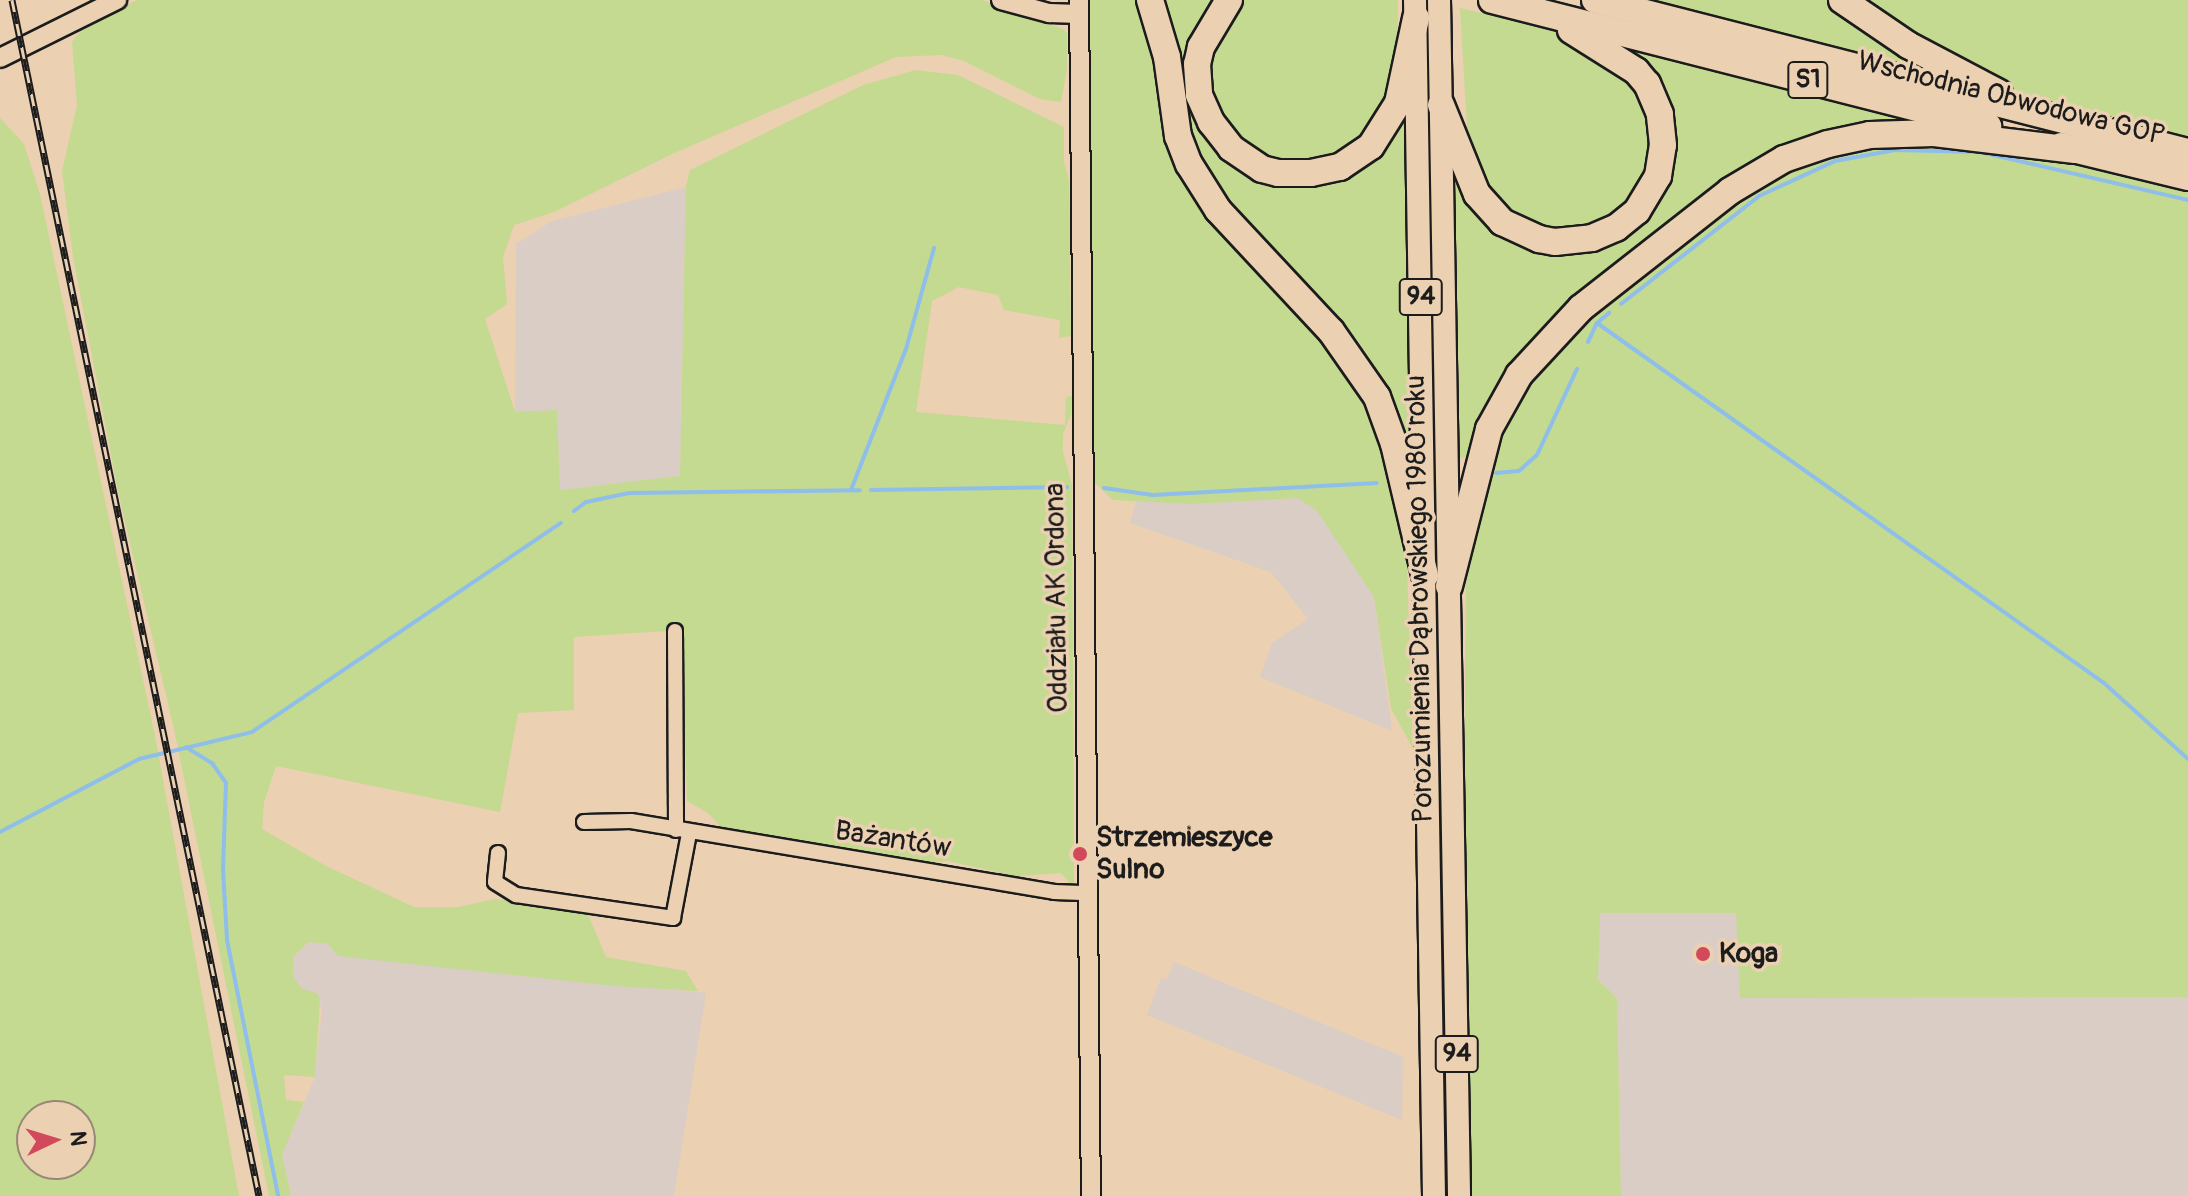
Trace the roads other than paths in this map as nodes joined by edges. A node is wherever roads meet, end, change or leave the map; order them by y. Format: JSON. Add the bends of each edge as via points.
{"nodes":[{"id":1,"x":117,"y":0,"type":"edge"},
{"id":2,"x":1001,"y":0,"type":"edge"},
{"id":3,"x":1150,"y":0,"type":"edge"},
{"id":4,"x":1229,"y":0,"type":"edge"},
{"id":5,"x":1439,"y":0,"type":"edge"},
{"id":6,"x":1492,"y":0,"type":"edge"},
{"id":7,"x":1595,"y":0,"type":"edge"},
{"id":8,"x":1842,"y":0,"type":"edge"},
{"id":9,"x":1079,"y":7,"type":"edge"},
{"id":10,"x":1416,"y":9,"type":"edge"},
{"id":11,"x":1540,"y":12,"type":"junction"},
{"id":12,"x":0,"y":58,"type":"edge"},
{"id":13,"x":1441,"y":105,"type":"junction"},
{"id":14,"x":2038,"y":113,"type":"junction"},
{"id":15,"x":2075,"y":150,"type":"junction"},
{"id":16,"x":2188,"y":152,"type":"edge"},
{"id":17,"x":2188,"y":177,"type":"edge"},
{"id":18,"x":1437,"y":581,"type":"junction"},
{"id":19,"x":675,"y":631,"type":"dead end"},
{"id":20,"x":584,"y":822,"type":"dead end"},
{"id":21,"x":682,"y":831,"type":"junction"},
{"id":22,"x":498,"y":853,"type":"dead end"},
{"id":23,"x":1089,"y":893,"type":"junction"},
{"id":24,"x":1091,"y":1196,"type":"edge"},
{"id":25,"x":1434,"y":1196,"type":"edge"},
{"id":26,"x":1459,"y":1196,"type":"edge"}],
"edges":[{"from":1,"to":12,"type":"street"},
{"from":2,"to":9,"type":"street","via":[[1049,13]]},
{"from":3,"to":18,"type":"highway","via":[[1167,57],[1178,136],[1189,164],[1218,210],[1331,331],[1377,397]]},
{"from":4,"to":10,"type":"highway","via":[[1201,47],[1199,95],[1231,148],[1278,173],[1340,167],[1371,146],[1398,103]]},
{"from":5,"to":13,"type":"main road","name":"Porozumienia Dąbrowskiego 1980 roku","number":"94"},
{"from":6,"to":11,"type":"highway","name":"Wschodnia Obwodowa GOP","number":"S1"},
{"from":7,"to":14,"type":"highway","name":"Wschodnia Obwodowa GOP","number":"S1"},
{"from":8,"to":14,"type":"highway","via":[[1908,45]]},
{"from":9,"to":23,"type":"street","name":"Oddziału AK Ordona"},
{"from":10,"to":18,"type":"main road","name":"Porozumienia Dąbrowskiego 1980 roku","number":"94"},
{"from":11,"to":13,"type":"highway","via":[[1625,61],[1655,101],[1663,145],[1658,176],[1628,220],[1604,235],[1568,242],[1539,239],[1502,222],[1477,194]]},
{"from":11,"to":15,"type":"highway","name":"Wschodnia Obwodowa GOP","number":"S1"},
{"from":13,"to":18,"type":"main road","name":"Porozumienia Dąbrowskiego 1980 roku","number":"94"},
{"from":14,"to":16,"type":"highway","name":"Wschodnia Obwodowa GOP","number":"S1"},
{"from":15,"to":17,"type":"highway","name":"Wschodnia Obwodowa GOP","number":"S1"},
{"from":15,"to":18,"type":"highway","via":[[1934,133],[1870,135],[1784,159],[1730,191],[1581,308],[1519,375],[1486,438]]},
{"from":18,"to":25,"type":"main road","name":"Porozumienia Dąbrowskiego 1980 roku","number":"94"},
{"from":18,"to":26,"type":"main road","name":"Porozumienia Dąbrowskiego 1980 roku","number":"94"},
{"from":19,"to":21,"type":"street"},
{"from":20,"to":21,"type":"street","name":"Bażantów","via":[[631,821]]},
{"from":21,"to":22,"type":"street","via":[[673,918],[516,895],[495,882]]},
{"from":21,"to":23,"type":"street","name":"Bażantów","via":[[1046,891]]},
{"from":23,"to":24,"type":"street","name":"Oddziału AK Ordona"}]}
